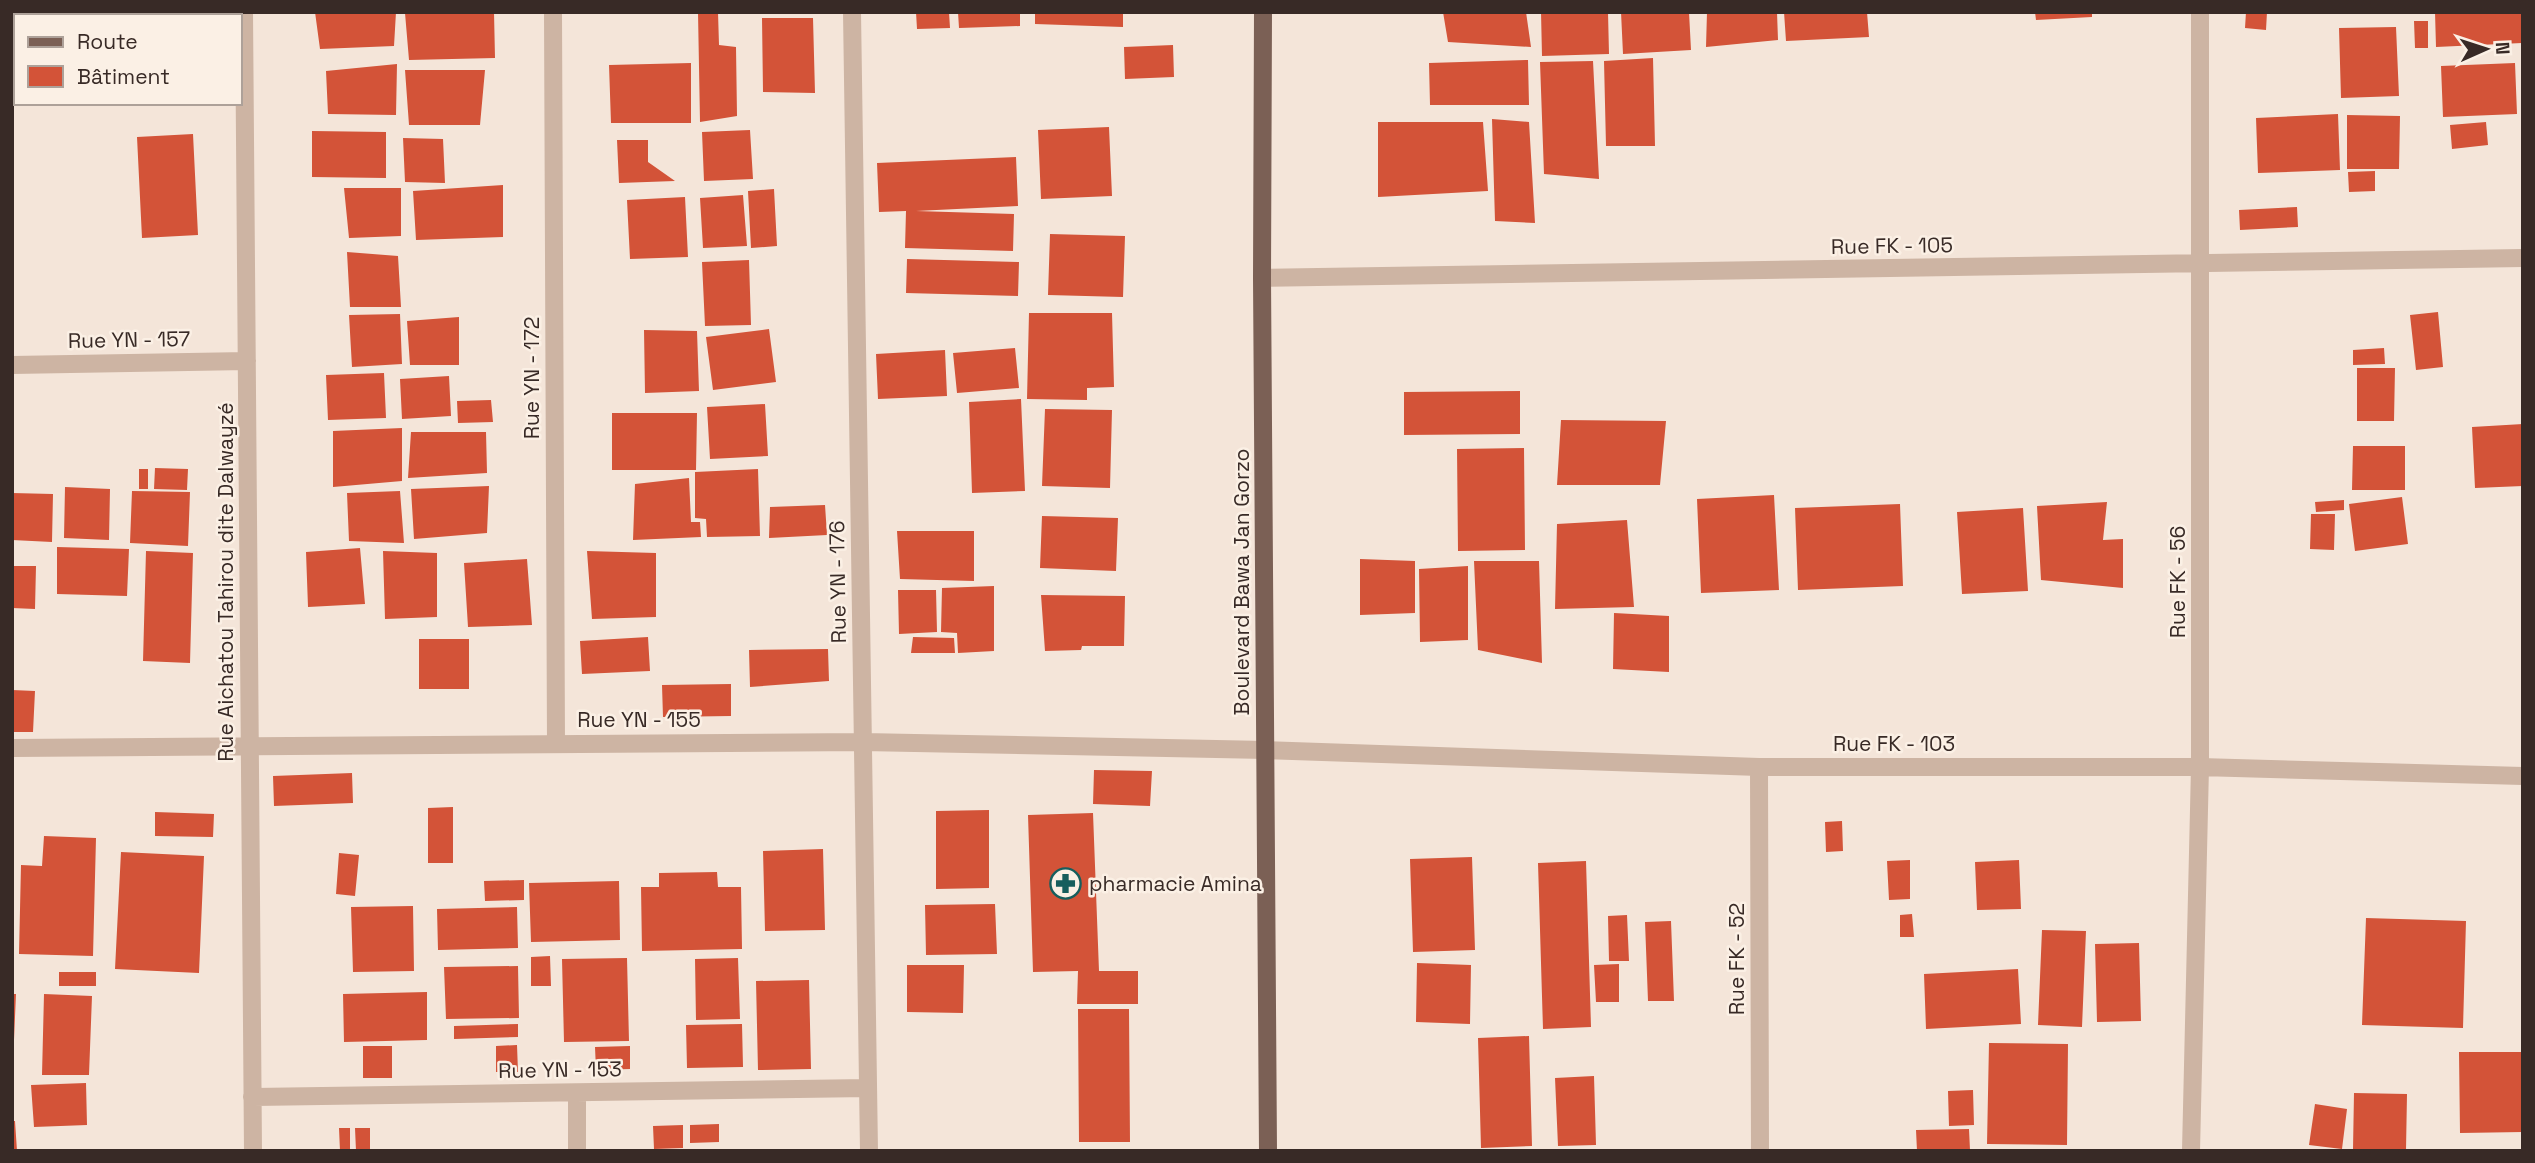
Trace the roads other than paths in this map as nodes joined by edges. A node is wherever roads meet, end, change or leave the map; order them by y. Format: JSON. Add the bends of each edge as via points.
{"nodes":[{"id":1,"x":244,"y":12,"type":"edge"},
{"id":2,"x":553,"y":12,"type":"edge"},
{"id":3,"x":852,"y":12,"type":"edge"},
{"id":4,"x":1263,"y":12,"type":"edge"},
{"id":5,"x":2200,"y":12,"type":"edge"},
{"id":6,"x":2523,"y":258,"type":"edge"},
{"id":7,"x":2200,"y":263,"type":"junction"},
{"id":8,"x":1262,"y":278,"type":"junction"},
{"id":9,"x":247,"y":361,"type":"junction"},
{"id":10,"x":12,"y":365,"type":"edge"},
{"id":11,"x":863,"y":742,"type":"junction"},
{"id":12,"x":556,"y":743,"type":"junction"},
{"id":13,"x":250,"y":746,"type":"junction"},
{"id":14,"x":12,"y":748,"type":"edge"},
{"id":15,"x":1266,"y":750,"type":"junction"},
{"id":16,"x":1759,"y":767,"type":"junction"},
{"id":17,"x":2200,"y":767,"type":"junction"},
{"id":18,"x":2523,"y":776,"type":"edge"},
{"id":19,"x":868,"y":1088,"type":"junction"},
{"id":20,"x":577,"y":1093,"type":"junction"},
{"id":21,"x":252,"y":1097,"type":"junction"},
{"id":22,"x":253,"y":1151,"type":"edge"},
{"id":23,"x":577,"y":1151,"type":"edge"},
{"id":24,"x":869,"y":1151,"type":"edge"},
{"id":25,"x":1268,"y":1151,"type":"edge"},
{"id":26,"x":1760,"y":1151,"type":"edge"},
{"id":27,"x":2191,"y":1151,"type":"edge"}],
"edges":[{"from":1,"to":9,"type":"street","name":"Rue Aichatou Tahirou dite Dalwayzé"},
{"from":2,"to":12,"type":"street","name":"Rue YN - 172"},
{"from":3,"to":11,"type":"street","name":"Rue YN - 176"},
{"from":4,"to":8,"type":"main road","name":"Boulevard Bawa Jan Gorzo"},
{"from":5,"to":7,"type":"street","name":"Rue FK - 56"},
{"from":6,"to":7,"type":"street","name":"Rue FK - 105"},
{"from":7,"to":8,"type":"street","name":"Rue FK - 105"},
{"from":7,"to":17,"type":"street","name":"Rue FK - 56"},
{"from":8,"to":15,"type":"main road","name":"Boulevard Bawa Jan Gorzo"},
{"from":9,"to":10,"type":"street","name":"Rue YN - 157"},
{"from":9,"to":13,"type":"street","name":"Rue Aichatou Tahirou dite Dalwayzé"},
{"from":11,"to":12,"type":"street","name":"Rue YN - 155"},
{"from":11,"to":15,"type":"street","name":"Rue YN - 155"},
{"from":11,"to":19,"type":"street","name":"Rue YN - 176"},
{"from":12,"to":13,"type":"street","name":"Rue YN - 155"},
{"from":13,"to":14,"type":"street","name":"Rue YN - 155"},
{"from":13,"to":21,"type":"street","name":"Rue Aichatou Tahirou dite Dalwayzé"},
{"from":15,"to":16,"type":"street","name":"Rue FK - 103"},
{"from":15,"to":25,"type":"main road","name":"Boulevard Bawa Jan Gorzo"},
{"from":16,"to":17,"type":"street","name":"Rue FK - 103"},
{"from":16,"to":26,"type":"street","name":"Rue FK - 52"},
{"from":17,"to":18,"type":"street","name":"Rue FK - 103"},
{"from":17,"to":27,"type":"street","name":"Rue FK - 56"},
{"from":19,"to":20,"type":"street","name":"Rue YN - 153"},
{"from":19,"to":24,"type":"street","name":"Rue YN - 176"},
{"from":20,"to":21,"type":"street","name":"Rue YN - 153"},
{"from":20,"to":23,"type":"street"},
{"from":21,"to":22,"type":"street","name":"Rue Aichatou Tahirou dite Dalwayzé"}]}
